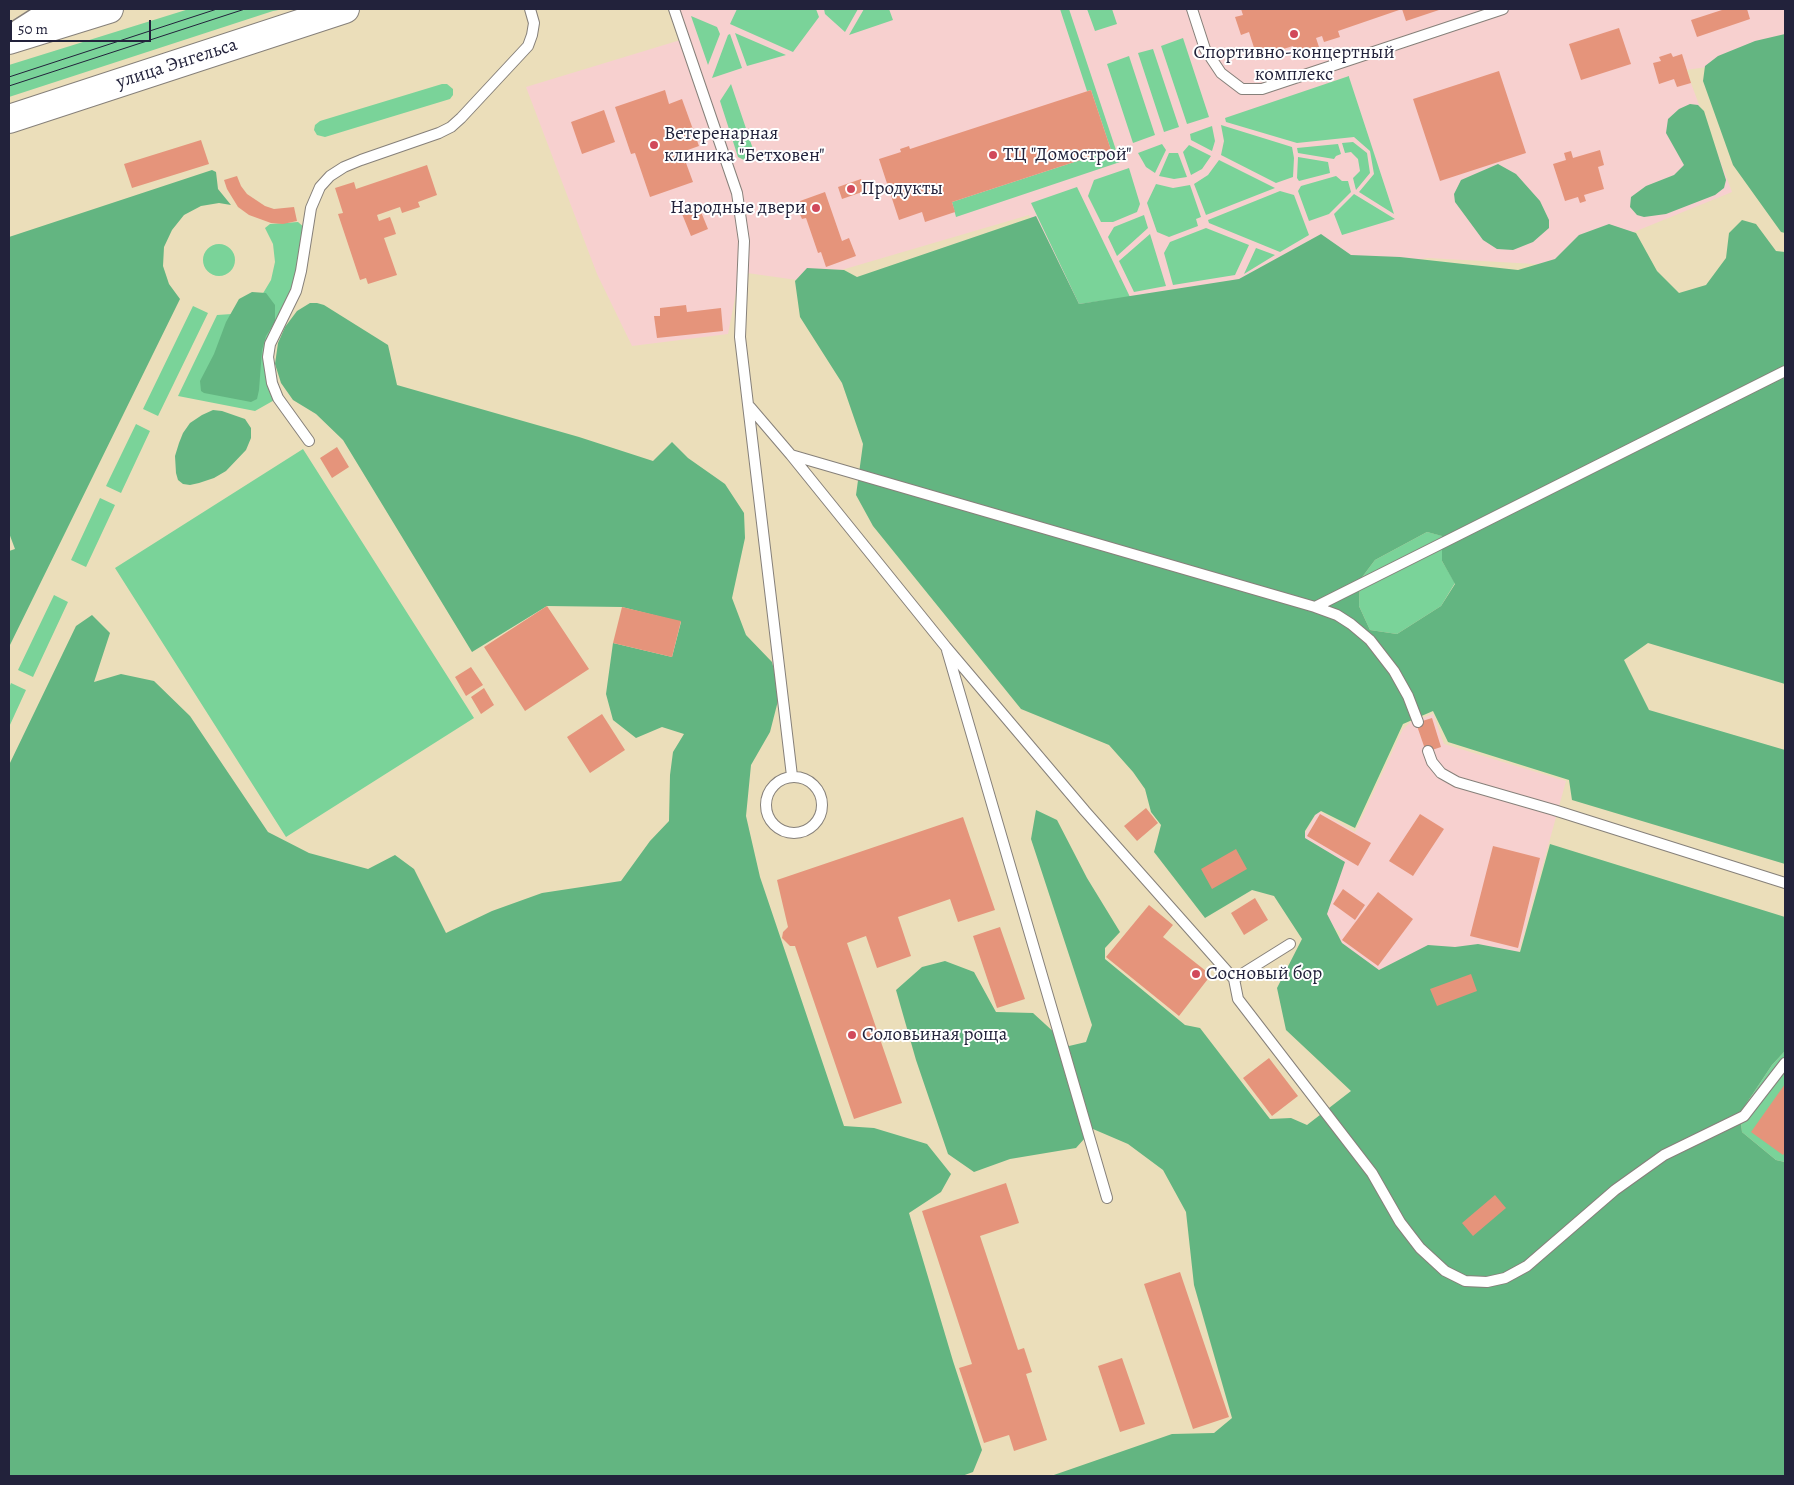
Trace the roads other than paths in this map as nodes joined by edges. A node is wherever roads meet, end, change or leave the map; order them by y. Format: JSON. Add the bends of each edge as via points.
{"nodes":[{"id":1,"x":52,"y":9,"type":"edge"},
{"id":2,"x":109,"y":9,"type":"edge"},
{"id":3,"x":345,"y":9,"type":"edge"},
{"id":4,"x":530,"y":9,"type":"edge"},
{"id":5,"x":674,"y":9,"type":"edge"},
{"id":6,"x":1192,"y":9,"type":"edge"},
{"id":7,"x":1503,"y":9,"type":"edge"},
{"id":8,"x":9,"y":39,"type":"edge"},
{"id":9,"x":9,"y":118,"type":"edge"},
{"id":10,"x":1785,"y":371,"type":"edge"},
{"id":11,"x":750,"y":407,"type":"junction"},
{"id":12,"x":308,"y":441,"type":"dead end"},
{"id":13,"x":791,"y":455,"type":"junction"},
{"id":14,"x":1315,"y":607,"type":"junction"},
{"id":15,"x":946,"y":647,"type":"junction"},
{"id":16,"x":1418,"y":722,"type":"dead end"},
{"id":17,"x":1428,"y":751,"type":"dead end"},
{"id":18,"x":792,"y":776,"type":"junction"},
{"id":19,"x":1785,"y":883,"type":"edge"},
{"id":20,"x":1290,"y":944,"type":"dead end"},
{"id":21,"x":1234,"y":979,"type":"junction"},
{"id":22,"x":1785,"y":1063,"type":"edge"},
{"id":23,"x":1107,"y":1198,"type":"dead end"}],
"edges":[{"from":1,"to":8,"type":"street"},
{"from":2,"to":8,"type":"main road"},
{"from":3,"to":9,"type":"main road","name":"улица Энгельса"},
{"from":4,"to":12,"type":"lane","via":[[534,23],[528,46],[456,122],[439,133],[344,167],[320,187],[311,208],[296,291],[270,344],[268,357],[278,398]]},
{"from":5,"to":11,"type":"lane","via":[[737,193],[744,241],[740,337]]},
{"from":6,"to":7,"type":"lane","via":[[1205,49],[1221,73],[1242,89],[1262,89]]},
{"from":10,"to":14,"type":"lane"},
{"from":11,"to":13,"type":"lane"},
{"from":11,"to":18,"type":"lane"},
{"from":13,"to":14,"type":"lane"},
{"from":13,"to":15,"type":"lane"},
{"from":14,"to":16,"type":"lane","via":[[1337,615],[1370,640],[1394,671]]},
{"from":15,"to":21,"type":"lane"},
{"from":15,"to":23,"type":"lane"},
{"from":17,"to":19,"type":"lane","via":[[1441,773],[1457,782]]},
{"from":18,"to":18,"type":"lane","via":[[777,782],[769,792],[768,816],[775,826],[789,833],[803,833],[816,824],[823,801],[816,786],[804,778]]},
{"from":20,"to":21,"type":"lane"},
{"from":21,"to":22,"type":"lane","via":[[1238,999],[1372,1173],[1400,1222],[1420,1248],[1445,1271],[1466,1281],[1487,1282],[1505,1278],[1527,1266],[1615,1190],[1664,1155],[1744,1116]]}]}
